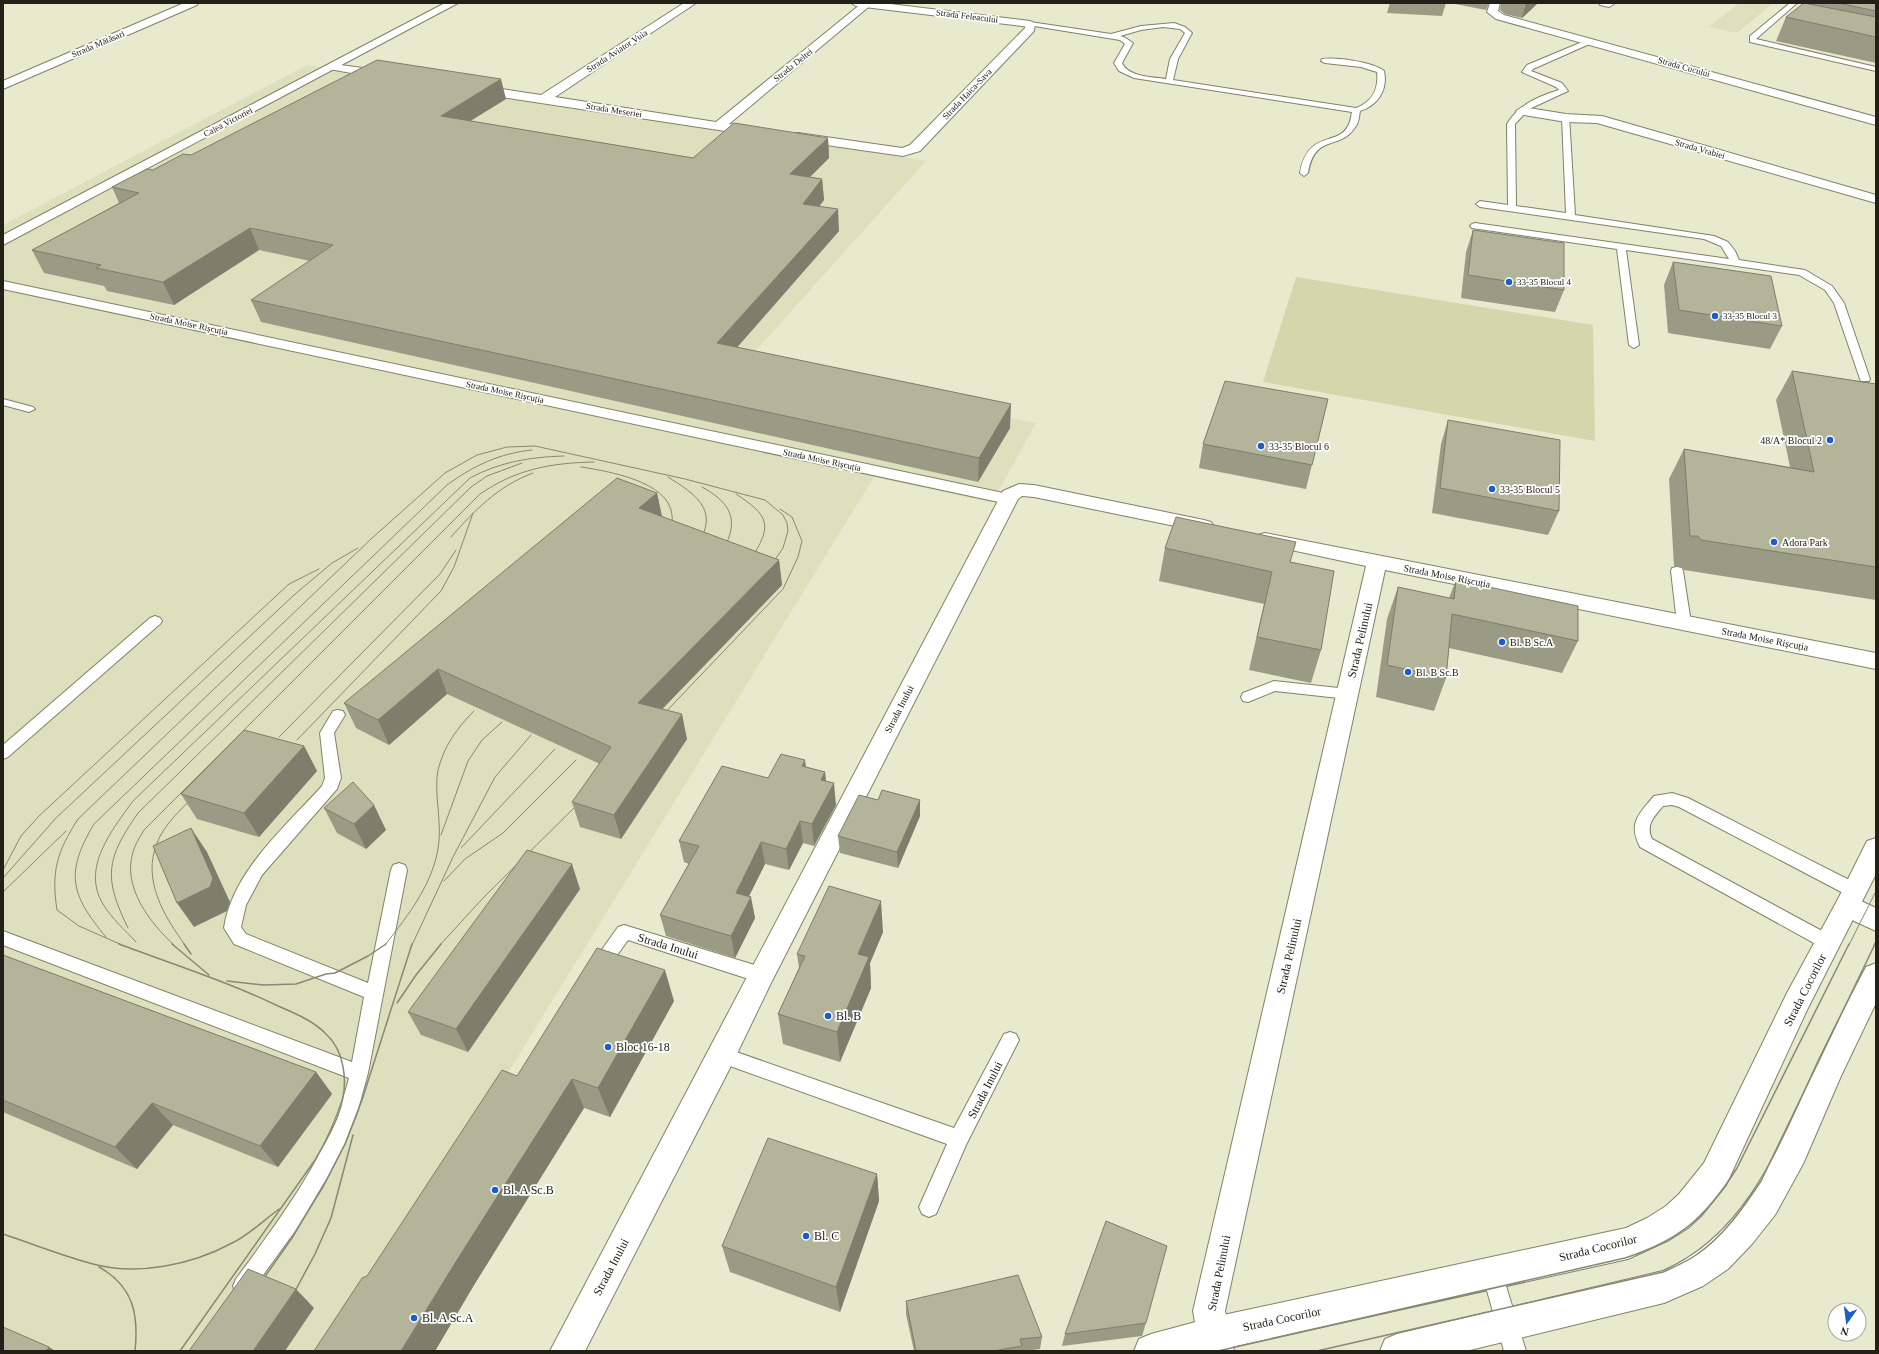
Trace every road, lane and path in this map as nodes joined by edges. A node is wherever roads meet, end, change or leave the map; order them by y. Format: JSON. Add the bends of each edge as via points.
{"nodes":[{"id":1,"x":193,"y":3,"type":"edge"},
{"id":2,"x":453,"y":3,"type":"edge"},
{"id":3,"x":691,"y":3,"type":"edge"},
{"id":4,"x":1794,"y":3,"type":"edge"},
{"id":5,"x":862,"y":4,"type":"edge"},
{"id":6,"x":1494,"y":7,"type":"edge"},
{"id":7,"x":1775,"y":18,"type":"junction"},
{"id":8,"x":1783,"y":20,"type":"dead end"},
{"id":9,"x":1030,"y":24,"type":"junction"},
{"id":10,"x":1114,"y":36,"type":"junction"},
{"id":11,"x":1590,"y":42,"type":"junction"},
{"id":12,"x":1325,"y":61,"type":"dead end"},
{"id":13,"x":333,"y":67,"type":"junction"},
{"id":14,"x":1876,"y":69,"type":"edge"},
{"id":15,"x":396,"y":77,"type":"edge"},
{"id":16,"x":1169,"y":82,"type":"junction"},
{"id":17,"x":3,"y":85,"type":"edge"},
{"id":18,"x":466,"y":87,"type":"edge"},
{"id":19,"x":544,"y":99,"type":"junction"},
{"id":20,"x":1357,"y":110,"type":"junction"},
{"id":21,"x":1522,"y":111,"type":"junction"},
{"id":22,"x":1566,"y":118,"type":"junction"},
{"id":23,"x":1876,"y":121,"type":"edge"},
{"id":24,"x":719,"y":126,"type":"junction"},
{"id":25,"x":773,"y":134,"type":"edge"},
{"id":26,"x":788,"y":136,"type":"edge"},
{"id":27,"x":1304,"y":173,"type":"dead end"},
{"id":28,"x":1876,"y":199,"type":"edge"},
{"id":29,"x":1480,"y":204,"type":"dead end"},
{"id":30,"x":1512,"y":208,"type":"junction"},
{"id":31,"x":1571,"y":216,"type":"junction"},
{"id":32,"x":1475,"y":226,"type":"dead end"},
{"id":33,"x":3,"y":241,"type":"edge"},
{"id":34,"x":1621,"y":246,"type":"junction"},
{"id":35,"x":1735,"y":262,"type":"junction"},
{"id":36,"x":3,"y":285,"type":"edge"},
{"id":37,"x":1634,"y":345,"type":"dead end"},
{"id":38,"x":1865,"y":380,"type":"dead end"},
{"id":39,"x":3,"y":402,"type":"edge"},
{"id":40,"x":29,"y":409,"type":"dead end"},
{"id":41,"x":1013,"y":495,"type":"junction"},
{"id":42,"x":1221,"y":530,"type":"edge"},
{"id":43,"x":1245,"y":534,"type":"edge"},
{"id":44,"x":1377,"y":562,"type":"junction"},
{"id":45,"x":1677,"y":571,"type":"dead end"},
{"id":46,"x":155,"y":622,"type":"dead end"},
{"id":47,"x":1684,"y":623,"type":"junction"},
{"id":48,"x":1876,"y":661,"type":"edge"},
{"id":49,"x":1348,"y":694,"type":"junction"},
{"id":50,"x":1248,"y":697,"type":"dead end"},
{"id":51,"x":338,"y":715,"type":"dead end"},
{"id":52,"x":3,"y":753,"type":"edge"},
{"id":53,"x":1876,"y":848,"type":"edge"},
{"id":54,"x":399,"y":870,"type":"dead end"},
{"id":55,"x":1852,"y":899,"type":"junction"},
{"id":56,"x":1876,"y":920,"type":"edge"},
{"id":57,"x":3,"y":938,"type":"edge"},
{"id":58,"x":1829,"y":943,"type":"junction"},
{"id":59,"x":761,"y":975,"type":"junction"},
{"id":60,"x":1876,"y":976,"type":"edge"},
{"id":61,"x":588,"y":982,"type":"edge"},
{"id":62,"x":374,"y":993,"type":"junction"},
{"id":63,"x":1010,"y":1040,"type":"dead end"},
{"id":64,"x":722,"y":1055,"type":"junction"},
{"id":65,"x":359,"y":1073,"type":"junction"},
{"id":66,"x":960,"y":1140,"type":"junction"},
{"id":67,"x":928,"y":1207,"type":"dead end"},
{"id":68,"x":1492,"y":1273,"type":"junction"},
{"id":69,"x":233,"y":1301,"type":"edge"},
{"id":70,"x":1511,"y":1337,"type":"edge"},
{"id":71,"x":1215,"y":1342,"type":"edge"},
{"id":72,"x":567,"y":1351,"type":"edge"},
{"id":73,"x":1151,"y":1351,"type":"edge"},
{"id":74,"x":1397,"y":1351,"type":"edge"}],
"edges":[{"from":1,"to":17,"type":"street","name":"Strada Mătăsari"},
{"from":2,"to":13,"type":"street","name":"Calea Victoriei"},
{"from":3,"to":19,"type":"street","name":"Strada Aviator Vuia"},
{"from":4,"to":7,"type":"lane"},
{"from":5,"to":9,"type":"street","name":"Strada Feleacului"},
{"from":5,"to":24,"type":"street","name":"Strada Deltei"},
{"from":6,"to":11,"type":"street","name":"Strada Cucului","via":[[1500,17]]},
{"from":7,"to":8,"type":"lane"},
{"from":7,"to":14,"type":"lane","via":[[1752,37],[1753,40]]},
{"from":9,"to":10,"type":"lane"},
{"from":9,"to":26,"type":"street","name":"Strada Haica-Sava","via":[[1030,30],[915,148],[903,152]]},
{"from":10,"to":16,"type":"lane","via":[[1129,43],[1118,63],[1124,72]]},
{"from":10,"to":16,"type":"lane","via":[[1148,25],[1187,30],[1189,33],[1174,59]]},
{"from":11,"to":21,"type":"lane","via":[[1530,67],[1526,72],[1559,85],[1564,91],[1543,98]]},
{"from":11,"to":23,"type":"street","name":"Strada Cucului"},
{"from":12,"to":20,"type":"lane","via":[[1360,65],[1380,71],[1382,76],[1375,100]]},
{"from":13,"to":15,"type":"street"},
{"from":13,"to":33,"type":"street","name":"Calea Victoriei"},
{"from":16,"to":20,"type":"lane"},
{"from":18,"to":19,"type":"street","name":"Strada Meseriei"},
{"from":19,"to":24,"type":"street","name":"Strada Meseriei"},
{"from":20,"to":27,"type":"lane","via":[[1353,125],[1348,131],[1339,138],[1313,149]]},
{"from":21,"to":22,"type":"street","name":"Strada Vrabiei"},
{"from":21,"to":30,"type":"lane","via":[[1514,116],[1512,124]]},
{"from":22,"to":28,"type":"street","name":"Strada Vrabiei","via":[[1598,119]]},
{"from":22,"to":31,"type":"lane"},
{"from":24,"to":25,"type":"street","name":"Strada Meseriei"},
{"from":29,"to":30,"type":"lane"},
{"from":30,"to":31,"type":"lane"},
{"from":31,"to":35,"type":"lane","via":[[1721,240],[1729,247]]},
{"from":32,"to":34,"type":"lane"},
{"from":34,"to":35,"type":"lane"},
{"from":34,"to":37,"type":"lane"},
{"from":35,"to":38,"type":"lane","via":[[1802,272],[1829,288],[1840,303]]},
{"from":36,"to":41,"type":"street","name":"Strada Moise Rișcuția"},
{"from":39,"to":40,"type":"lane"},
{"from":41,"to":42,"type":"street","name":"Strada Moise Rișcuția","via":[[1034,491]]},
{"from":41,"to":59,"type":"street","name":"Strada Inului"},
{"from":43,"to":44,"type":"street","name":"Strada Moise Rișcuția"},
{"from":44,"to":47,"type":"street","name":"Strada Moise Rișcuția"},
{"from":44,"to":49,"type":"street","name":"Strada Pelinului"},
{"from":45,"to":47,"type":"lane"},
{"from":46,"to":52,"type":"lane"},
{"from":47,"to":48,"type":"street","name":"Strada Moise Rișcuția"},
{"from":49,"to":50,"type":"lane","via":[[1274,686]]},
{"from":49,"to":71,"type":"street","name":"Strada Pelinului","via":[[1209,1311]]},
{"from":51,"to":62,"type":"lane","via":[[328,733],[333,778],[329,789],[256,870],[234,914],[232,928],[240,939]]},
{"from":53,"to":55,"type":"street","name":"Strada Cocorilor"},
{"from":54,"to":62,"type":"lane"},
{"from":55,"to":56,"type":"street"},
{"from":55,"to":58,"type":"street","name":"Strada Cocorilor"},
{"from":55,"to":58,"type":"lane","via":[[1683,802],[1672,799],[1659,800],[1641,823],[1640,833],[1646,843]]},
{"from":57,"to":65,"type":"lane"},
{"from":58,"to":68,"type":"street","name":"Strada Cocorilor","via":[[1797,1002],[1716,1174],[1690,1205],[1658,1229],[1628,1243]]},
{"from":59,"to":61,"type":"lane","name":"Strada Inului","via":[[624,932]]},
{"from":59,"to":64,"type":"street","name":"Strada Inului"},
{"from":60,"to":70,"type":"street","via":[[1829,1070],[1792,1154],[1764,1204],[1717,1258],[1692,1275],[1664,1287]]},
{"from":62,"to":65,"type":"lane"},
{"from":63,"to":66,"type":"lane","name":"Strada Inului"},
{"from":64,"to":66,"type":"lane"},
{"from":64,"to":72,"type":"street","name":"Strada Inului"},
{"from":65,"to":69,"type":"lane","via":[[336,1142],[317,1177],[283,1231]]},
{"from":66,"to":67,"type":"lane","name":"Strada Inului"},
{"from":68,"to":70,"type":"lane"},
{"from":68,"to":71,"type":"street","name":"Strada Cocorilor"},
{"from":70,"to":74,"type":"street"},
{"from":71,"to":73,"type":"street","name":"Strada Cocorilor"}]}
